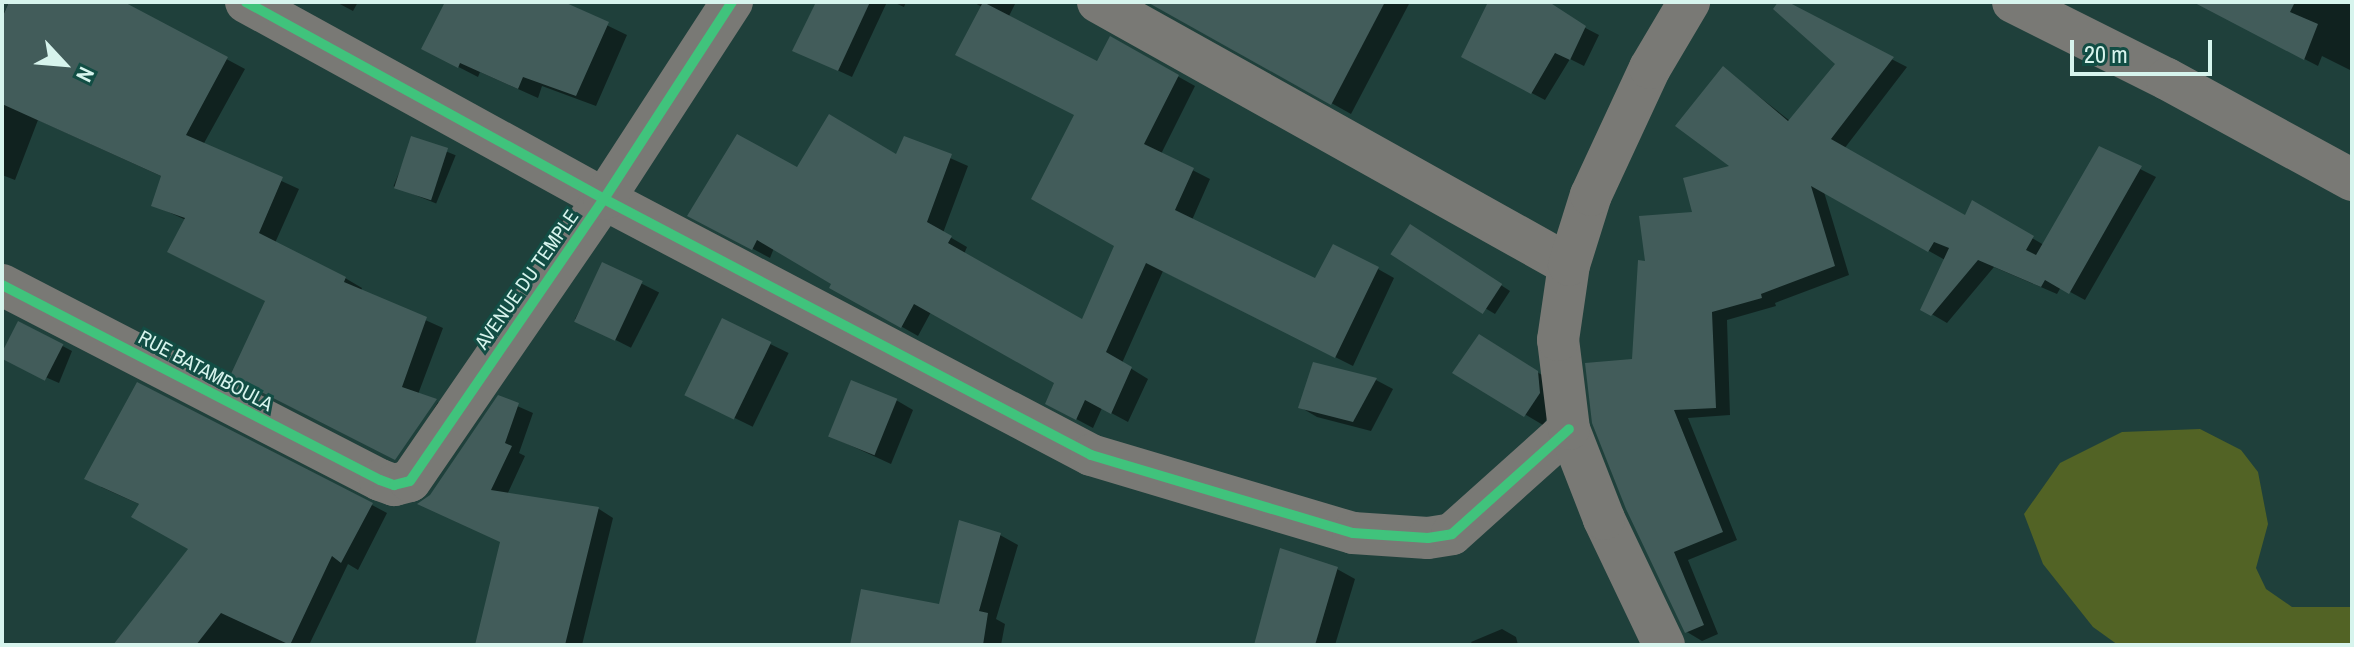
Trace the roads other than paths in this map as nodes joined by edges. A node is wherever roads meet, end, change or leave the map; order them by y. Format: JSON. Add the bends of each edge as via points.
{"nodes":[{"id":1,"x":246,"y":2,"type":"edge"},
{"id":2,"x":732,"y":2,"type":"edge"},
{"id":3,"x":1098,"y":2,"type":"edge"},
{"id":4,"x":1689,"y":2,"type":"edge"},
{"id":5,"x":2013,"y":2,"type":"edge"},
{"id":6,"x":2352,"y":180,"type":"edge"},
{"id":7,"x":604,"y":199,"type":"junction"},
{"id":8,"x":1569,"y":265,"type":"junction"},
{"id":9,"x":2,"y":285,"type":"edge"},
{"id":10,"x":1569,"y":429,"type":"junction"},
{"id":11,"x":394,"y":485,"type":"joint"},
{"id":12,"x":1664,"y":645,"type":"edge"}],
"edges":[{"from":1,"to":7,"type":"street"},
{"from":2,"to":7,"type":"street","name":"AVENUE DU TEMPLE"},
{"from":3,"to":8,"type":"street"},
{"from":4,"to":8,"type":"street","via":[[1650,68],[1591,195]]},
{"from":5,"to":6,"type":"street"},
{"from":7,"to":10,"type":"street","via":[[1091,455],[1353,533],[1428,538],[1452,534]]},
{"from":7,"to":11,"type":"street","name":"AVENUE DU TEMPLE","via":[[410,481]]},
{"from":8,"to":10,"type":"street","via":[[1558,340]]},
{"from":9,"to":11,"type":"street","name":"RUE BATAMBOULA"},
{"from":10,"to":12,"type":"street","via":[[1604,519]]}]}
